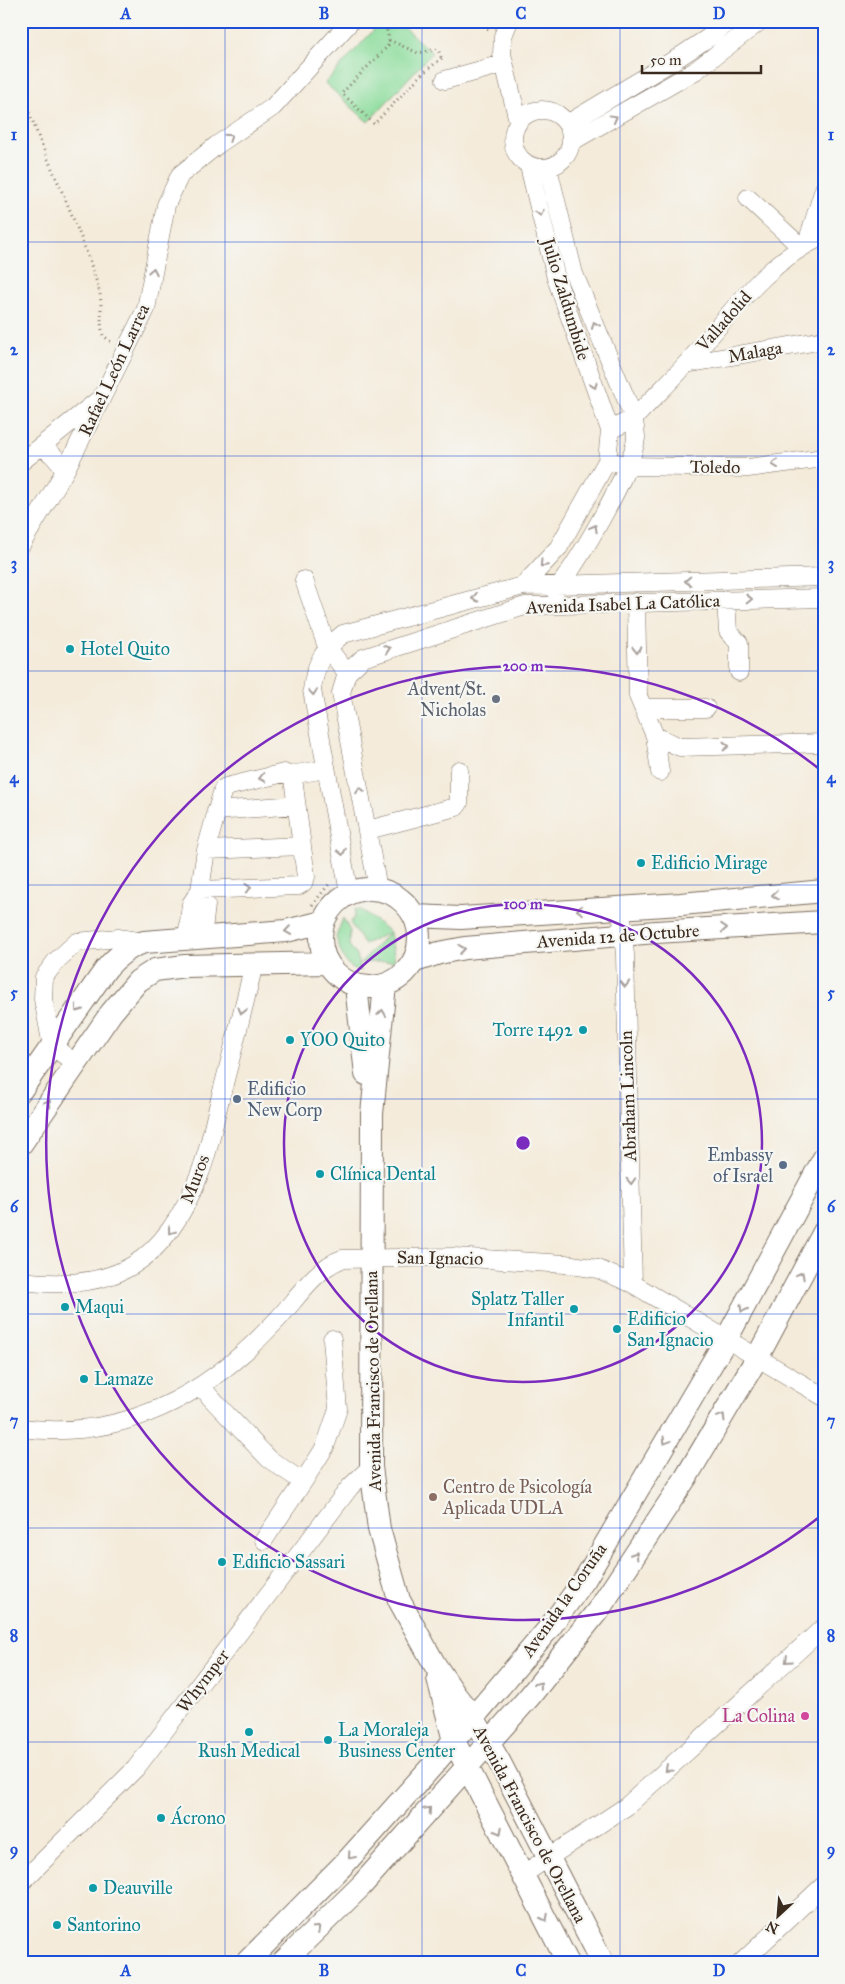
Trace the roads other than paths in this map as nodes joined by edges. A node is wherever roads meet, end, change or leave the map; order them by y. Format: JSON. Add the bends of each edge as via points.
{"nodes":[{"id":1,"x":351,"y":21,"type":"edge"},
{"id":2,"x":509,"y":21,"type":"edge"},
{"id":3,"x":729,"y":21,"type":"edge"},
{"id":4,"x":760,"y":21,"type":"edge"},
{"id":5,"x":503,"y":64,"type":"junction"},
{"id":6,"x":445,"y":80,"type":"road end"},
{"id":7,"x":518,"y":122,"type":"junction"},
{"id":8,"x":567,"y":124,"type":"junction"},
{"id":9,"x":571,"y":142,"type":"junction"},
{"id":10,"x":529,"y":166,"type":"junction"},
{"id":11,"x":548,"y":168,"type":"junction"},
{"id":12,"x":824,"y":189,"type":"edge"},
{"id":13,"x":748,"y":198,"type":"dead end"},
{"id":14,"x":824,"y":236,"type":"edge"},
{"id":15,"x":804,"y":245,"type":"junction"},
{"id":16,"x":824,"y":340,"type":"edge"},
{"id":17,"x":686,"y":364,"type":"junction"},
{"id":18,"x":102,"y":397,"type":"junction"},
{"id":19,"x":634,"y":418,"type":"junction"},
{"id":20,"x":610,"y":430,"type":"junction"},
{"id":21,"x":40,"y":447,"type":"junction"},
{"id":22,"x":824,"y":458,"type":"edge"},
{"id":23,"x":607,"y":461,"type":"junction"},
{"id":24,"x":21,"y":462,"type":"edge"},
{"id":25,"x":628,"y":466,"type":"junction"},
{"id":26,"x":65,"y":471,"type":"junction"},
{"id":27,"x":21,"y":545,"type":"edge"},
{"id":28,"x":559,"y":547,"type":"junction"},
{"id":29,"x":578,"y":558,"type":"junction"},
{"id":30,"x":824,"y":578,"type":"edge"},
{"id":31,"x":304,"y":580,"type":"dead end"},
{"id":32,"x":560,"y":585,"type":"junction"},
{"id":33,"x":523,"y":586,"type":"junction"},
{"id":34,"x":824,"y":598,"type":"edge"},
{"id":35,"x":726,"y":600,"type":"junction"},
{"id":36,"x":636,"y":602,"type":"junction"},
{"id":37,"x":543,"y":604,"type":"junction"},
{"id":38,"x":327,"y":647,"type":"junction"},
{"id":39,"x":739,"y":672,"type":"dead end"},
{"id":40,"x":347,"y":673,"type":"junction"},
{"id":41,"x":643,"y":708,"type":"junction"},
{"id":42,"x":706,"y":708,"type":"dead end"},
{"id":43,"x":655,"y":736,"type":"junction"},
{"id":44,"x":824,"y":743,"type":"edge"},
{"id":45,"x":326,"y":769,"type":"junction"},
{"id":46,"x":459,"y":770,"type":"dead end"},
{"id":47,"x":660,"y":772,"type":"dead end"},
{"id":48,"x":290,"y":774,"type":"junction"},
{"id":49,"x":296,"y":805,"type":"junction"},
{"id":50,"x":216,"y":811,"type":"junction"},
{"id":51,"x":368,"y":830,"type":"junction"},
{"id":52,"x":302,"y":846,"type":"junction"},
{"id":53,"x":206,"y":850,"type":"junction"},
{"id":54,"x":378,"y":889,"type":"junction"},
{"id":55,"x":200,"y":890,"type":"junction"},
{"id":56,"x":824,"y":891,"type":"edge"},
{"id":57,"x":349,"y":893,"type":"junction"},
{"id":58,"x":621,"y":908,"type":"junction"},
{"id":59,"x":414,"y":916,"type":"junction"},
{"id":60,"x":323,"y":922,"type":"junction"},
{"id":61,"x":824,"y":922,"type":"edge"},
{"id":62,"x":623,"y":935,"type":"junction"},
{"id":63,"x":190,"y":938,"type":"junction"},
{"id":64,"x":144,"y":942,"type":"junction"},
{"id":65,"x":415,"y":960,"type":"junction"},
{"id":66,"x":328,"y":963,"type":"junction"},
{"id":67,"x":254,"y":964,"type":"junction"},
{"id":68,"x":185,"y":966,"type":"junction"},
{"id":69,"x":142,"y":978,"type":"junction"},
{"id":70,"x":356,"y":986,"type":"junction"},
{"id":71,"x":385,"y":986,"type":"junction"},
{"id":72,"x":52,"y":1046,"type":"junction"},
{"id":73,"x":75,"y":1063,"type":"junction"},
{"id":74,"x":21,"y":1090,"type":"edge"},
{"id":75,"x":372,"y":1114,"type":"junction"},
{"id":76,"x":21,"y":1144,"type":"edge"},
{"id":77,"x":824,"y":1158,"type":"edge"},
{"id":78,"x":797,"y":1208,"type":"junction"},
{"id":79,"x":824,"y":1222,"type":"edge"},
{"id":80,"x":824,"y":1232,"type":"edge"},
{"id":81,"x":371,"y":1258,"type":"junction"},
{"id":82,"x":21,"y":1282,"type":"edge"},
{"id":83,"x":634,"y":1284,"type":"junction"},
{"id":84,"x":727,"y":1338,"type":"junction"},
{"id":85,"x":332,"y":1339,"type":"dead end"},
{"id":86,"x":757,"y":1358,"type":"junction"},
{"id":87,"x":202,"y":1386,"type":"junction"},
{"id":88,"x":824,"y":1397,"type":"edge"},
{"id":89,"x":21,"y":1428,"type":"edge"},
{"id":90,"x":371,"y":1467,"type":"junction"},
{"id":91,"x":303,"y":1482,"type":"junction"},
{"id":92,"x":264,"y":1540,"type":"dead end"},
{"id":93,"x":824,"y":1627,"type":"edge"},
{"id":94,"x":435,"y":1664,"type":"junction"},
{"id":95,"x":473,"y":1717,"type":"junction"},
{"id":96,"x":454,"y":1741,"type":"junction"},
{"id":97,"x":488,"y":1742,"type":"junction"},
{"id":98,"x":466,"y":1766,"type":"junction"},
{"id":99,"x":548,"y":1858,"type":"junction"},
{"id":100,"x":522,"y":1875,"type":"junction"},
{"id":101,"x":21,"y":1883,"type":"edge"},
{"id":102,"x":824,"y":1885,"type":"edge"},
{"id":103,"x":252,"y":1961,"type":"edge"},
{"id":104,"x":282,"y":1963,"type":"edge"},
{"id":105,"x":568,"y":1963,"type":"edge"},
{"id":106,"x":602,"y":1963,"type":"edge"},
{"id":107,"x":741,"y":1963,"type":"edge"}],
"edges":[{"from":18,"to":1,"type":"street","name":"Rafael León Larrea","one_way":true,"via":[[146,309],[166,205],[180,175],[217,145],[273,108]]},
{"from":2,"to":5,"type":"street","via":[[501,44]]},
{"from":3,"to":8,"type":"street","via":[[676,59]]},
{"from":9,"to":4,"type":"street","one_way":true,"via":[[696,71]]},
{"from":5,"to":6,"type":"street"},
{"from":5,"to":7,"type":"street"},
{"from":7,"to":8,"type":"street","via":[[534,111],[544,110],[561,117]]},
{"from":7,"to":10,"type":"street","via":[[513,146]]},
{"from":8,"to":9,"type":"street"},
{"from":9,"to":11,"type":"street","via":[[564,159]]},
{"from":10,"to":11,"type":"street"},
{"from":10,"to":20,"type":"street","name":"Julio Zaldumbide","one_way":true,"via":[[556,278]]},
{"from":19,"to":11,"type":"street","name":"Julio Zaldumbide","one_way":true,"via":[[574,274]]},
{"from":12,"to":15,"type":"street"},
{"from":13,"to":15,"type":"street"},
{"from":14,"to":15,"type":"street","name":"Valladolid"},
{"from":15,"to":17,"type":"street","name":"Valladolid","via":[[750,288]]},
{"from":16,"to":17,"type":"street","name":"Malaga"},
{"from":17,"to":19,"type":"street","name":"Valladolid"},
{"from":18,"to":21,"type":"street"},
{"from":18,"to":26,"type":"street","name":"Rafael León Larrea"},
{"from":19,"to":20,"type":"street","name":"Valladolid"},
{"from":19,"to":25,"type":"street","via":[[636,437]]},
{"from":20,"to":23,"type":"street"},
{"from":21,"to":24,"type":"street"},
{"from":21,"to":26,"type":"street","via":[[56,458]]},
{"from":22,"to":25,"type":"street","name":"Toledo","one_way":true,"via":[[748,468]]},
{"from":23,"to":25,"type":"street","name":"Toledo"},
{"from":23,"to":28,"type":"street"},
{"from":29,"to":25,"type":"street","one_way":true},
{"from":26,"to":27,"type":"street","name":"Rafael León Larrea"},
{"from":28,"to":29,"type":"street"},
{"from":28,"to":33,"type":"street","one_way":true},
{"from":29,"to":32,"type":"street"},
{"from":30,"to":32,"type":"street","name":"Avenida Isabel La Católica","one_way":true},
{"from":31,"to":38,"type":"street"},
{"from":32,"to":33,"type":"street","name":"Avenida Isabel La Católica"},
{"from":32,"to":37,"type":"street"},
{"from":33,"to":38,"type":"street","name":"Avenida Isabel La Católica","one_way":true,"via":[[351,630]]},
{"from":35,"to":34,"type":"street","name":"Avenida Isabel La Católica","one_way":true},
{"from":35,"to":36,"type":"street","name":"Avenida Isabel La Católica"},
{"from":35,"to":39,"type":"street","via":[[728,631],[739,643]]},
{"from":36,"to":37,"type":"street","name":"Avenida Isabel La Católica"},
{"from":36,"to":41,"type":"street","one_way":true,"via":[[638,696]]},
{"from":40,"to":37,"type":"street","name":"Avenida Isabel La Católica","one_way":true,"via":[[370,654],[525,606]]},
{"from":38,"to":40,"type":"street"},
{"from":38,"to":45,"type":"street","one_way":true,"via":[[314,671],[312,690]]},
{"from":51,"to":40,"type":"street","one_way":true,"via":[[341,693]]},
{"from":41,"to":42,"type":"street"},
{"from":41,"to":43,"type":"street"},
{"from":43,"to":44,"type":"street","one_way":true,"via":[[680,747]]},
{"from":43,"to":47,"type":"street"},
{"from":45,"to":48,"type":"street"},
{"from":45,"to":57,"type":"street","one_way":true},
{"from":46,"to":51,"type":"street","via":[[459,803],[456,807]]},
{"from":48,"to":49,"type":"street"},
{"from":48,"to":50,"type":"street","one_way":true,"via":[[284,772],[226,787]]},
{"from":49,"to":50,"type":"street"},
{"from":49,"to":52,"type":"street"},
{"from":50,"to":53,"type":"street"},
{"from":51,"to":54,"type":"street"},
{"from":52,"to":53,"type":"street"},
{"from":55,"to":52,"type":"street","one_way":true,"via":[[298,886],[306,877]]},
{"from":53,"to":55,"type":"street"},
{"from":54,"to":57,"type":"main road"},
{"from":54,"to":59,"type":"main road","via":[[393,894]]},
{"from":55,"to":63,"type":"street","via":[[206,905]]},
{"from":56,"to":58,"type":"main road","name":"Avenida 12 de Octubre","one_way":true},
{"from":57,"to":60,"type":"main road","via":[[333,905]]},
{"from":58,"to":59,"type":"main road","name":"Avenida 12 de Octubre","one_way":true,"via":[[461,918]]},
{"from":58,"to":62,"type":"street","name":"Abraham Lincoln"},
{"from":59,"to":65,"type":"main road","via":[[420,943]]},
{"from":60,"to":63,"type":"main road","one_way":true,"via":[[286,931]]},
{"from":60,"to":66,"type":"main road","via":[[322,950]]},
{"from":62,"to":61,"type":"main road","name":"Avenida 12 de Octubre","one_way":true},
{"from":65,"to":62,"type":"main road","name":"Avenida 12 de Octubre","one_way":true,"via":[[465,948]]},
{"from":62,"to":83,"type":"street","name":"Abraham Lincoln","one_way":true},
{"from":63,"to":64,"type":"main road"},
{"from":63,"to":68,"type":"main road","via":[[175,944],[171,953],[175,962]]},
{"from":64,"to":69,"type":"main road","via":[[150,962]]},
{"from":64,"to":72,"type":"main road","one_way":true,"via":[[133,945],[114,959]]},
{"from":64,"to":72,"type":"street","via":[[118,938],[77,942],[56,961],[44,977],[43,999]]},
{"from":65,"to":71,"type":"main road","via":[[402,976]]},
{"from":66,"to":67,"type":"main road"},
{"from":66,"to":70,"type":"main road","via":[[335,973]]},
{"from":67,"to":68,"type":"main road"},
{"from":67,"to":82,"type":"street","name":"Muros","one_way":true,"via":[[201,1172],[178,1222],[162,1244],[134,1265],[107,1277],[61,1285]]},
{"from":68,"to":69,"type":"main road","via":[[155,970]]},
{"from":69,"to":73,"type":"main road","via":[[116,1006]]},
{"from":70,"to":71,"type":"main road"},
{"from":70,"to":75,"type":"main road","name":"Avenida Francisco de Orellana"},
{"from":75,"to":71,"type":"main road","name":"Avenida Francisco de Orellana","one_way":true},
{"from":72,"to":73,"type":"street"},
{"from":72,"to":74,"type":"main road"},
{"from":76,"to":73,"type":"main road","one_way":true},
{"from":75,"to":81,"type":"main road","name":"Avenida Francisco de Orellana"},
{"from":77,"to":78,"type":"main road","name":"Avenida la Coruña"},
{"from":78,"to":79,"type":"main road"},
{"from":78,"to":84,"type":"main road","name":"Avenida la Coruña","one_way":true},
{"from":86,"to":80,"type":"main road","name":"Avenida la Coruña","one_way":true},
{"from":81,"to":83,"type":"street","name":"San Ignacio","via":[[454,1257],[565,1264],[598,1269]]},
{"from":81,"to":87,"type":"street","name":"San Ignacio","via":[[342,1259],[329,1265],[261,1337]]},
{"from":81,"to":90,"type":"main road","name":"Avenida Francisco de Orellana"},
{"from":83,"to":84,"type":"street","name":"San Ignacio"},
{"from":84,"to":86,"type":"street","name":"San Ignacio"},
{"from":84,"to":95,"type":"main road","name":"Avenida la Coruña","one_way":true,"via":[[585,1578],[550,1627]]},
{"from":85,"to":91,"type":"street","via":[[338,1409],[325,1447]]},
{"from":86,"to":88,"type":"street","name":"San Ignacio"},
{"from":97,"to":86,"type":"main road","name":"Avenida la Coruña","one_way":true,"via":[[600,1609],[685,1479]]},
{"from":87,"to":89,"type":"street","name":"San Ignacio","via":[[154,1411],[110,1425],[61,1431]]},
{"from":87,"to":91,"type":"street","via":[[270,1460]]},
{"from":90,"to":94,"type":"main road","name":"Avenida Francisco de Orellana","via":[[379,1529],[390,1575]]},
{"from":90,"to":101,"type":"street","name":"Whymper","via":[[350,1488],[136,1768]]},
{"from":91,"to":92,"type":"street"},
{"from":93,"to":99,"type":"street","one_way":true,"via":[[627,1806]]},
{"from":94,"to":95,"type":"main road","name":"Avenida Francisco de Orellana"},
{"from":94,"to":96,"type":"main road","name":"Avenida Francisco de Orellana"},
{"from":95,"to":96,"type":"main road","name":"Avenida la Coruña"},
{"from":95,"to":97,"type":"main road","name":"Avenida Francisco de Orellana"},
{"from":96,"to":98,"type":"main road","name":"Avenida Francisco de Orellana"},
{"from":96,"to":103,"type":"main road","name":"Avenida la Coruña","one_way":true},
{"from":97,"to":98,"type":"main road","name":"Avenida la Coruña"},
{"from":97,"to":99,"type":"main road","name":"Avenida Francisco de Orellana"},
{"from":98,"to":100,"type":"main road","name":"Avenida Francisco de Orellana","one_way":true},
{"from":104,"to":98,"type":"main road","name":"Avenida la Coruña","one_way":true,"via":[[362,1886]]},
{"from":99,"to":100,"type":"street"},
{"from":99,"to":106,"type":"main road","name":"Avenida Francisco de Orellana"},
{"from":100,"to":105,"type":"main road","name":"Avenida Francisco de Orellana","one_way":true},
{"from":102,"to":107,"type":"street"}]}
